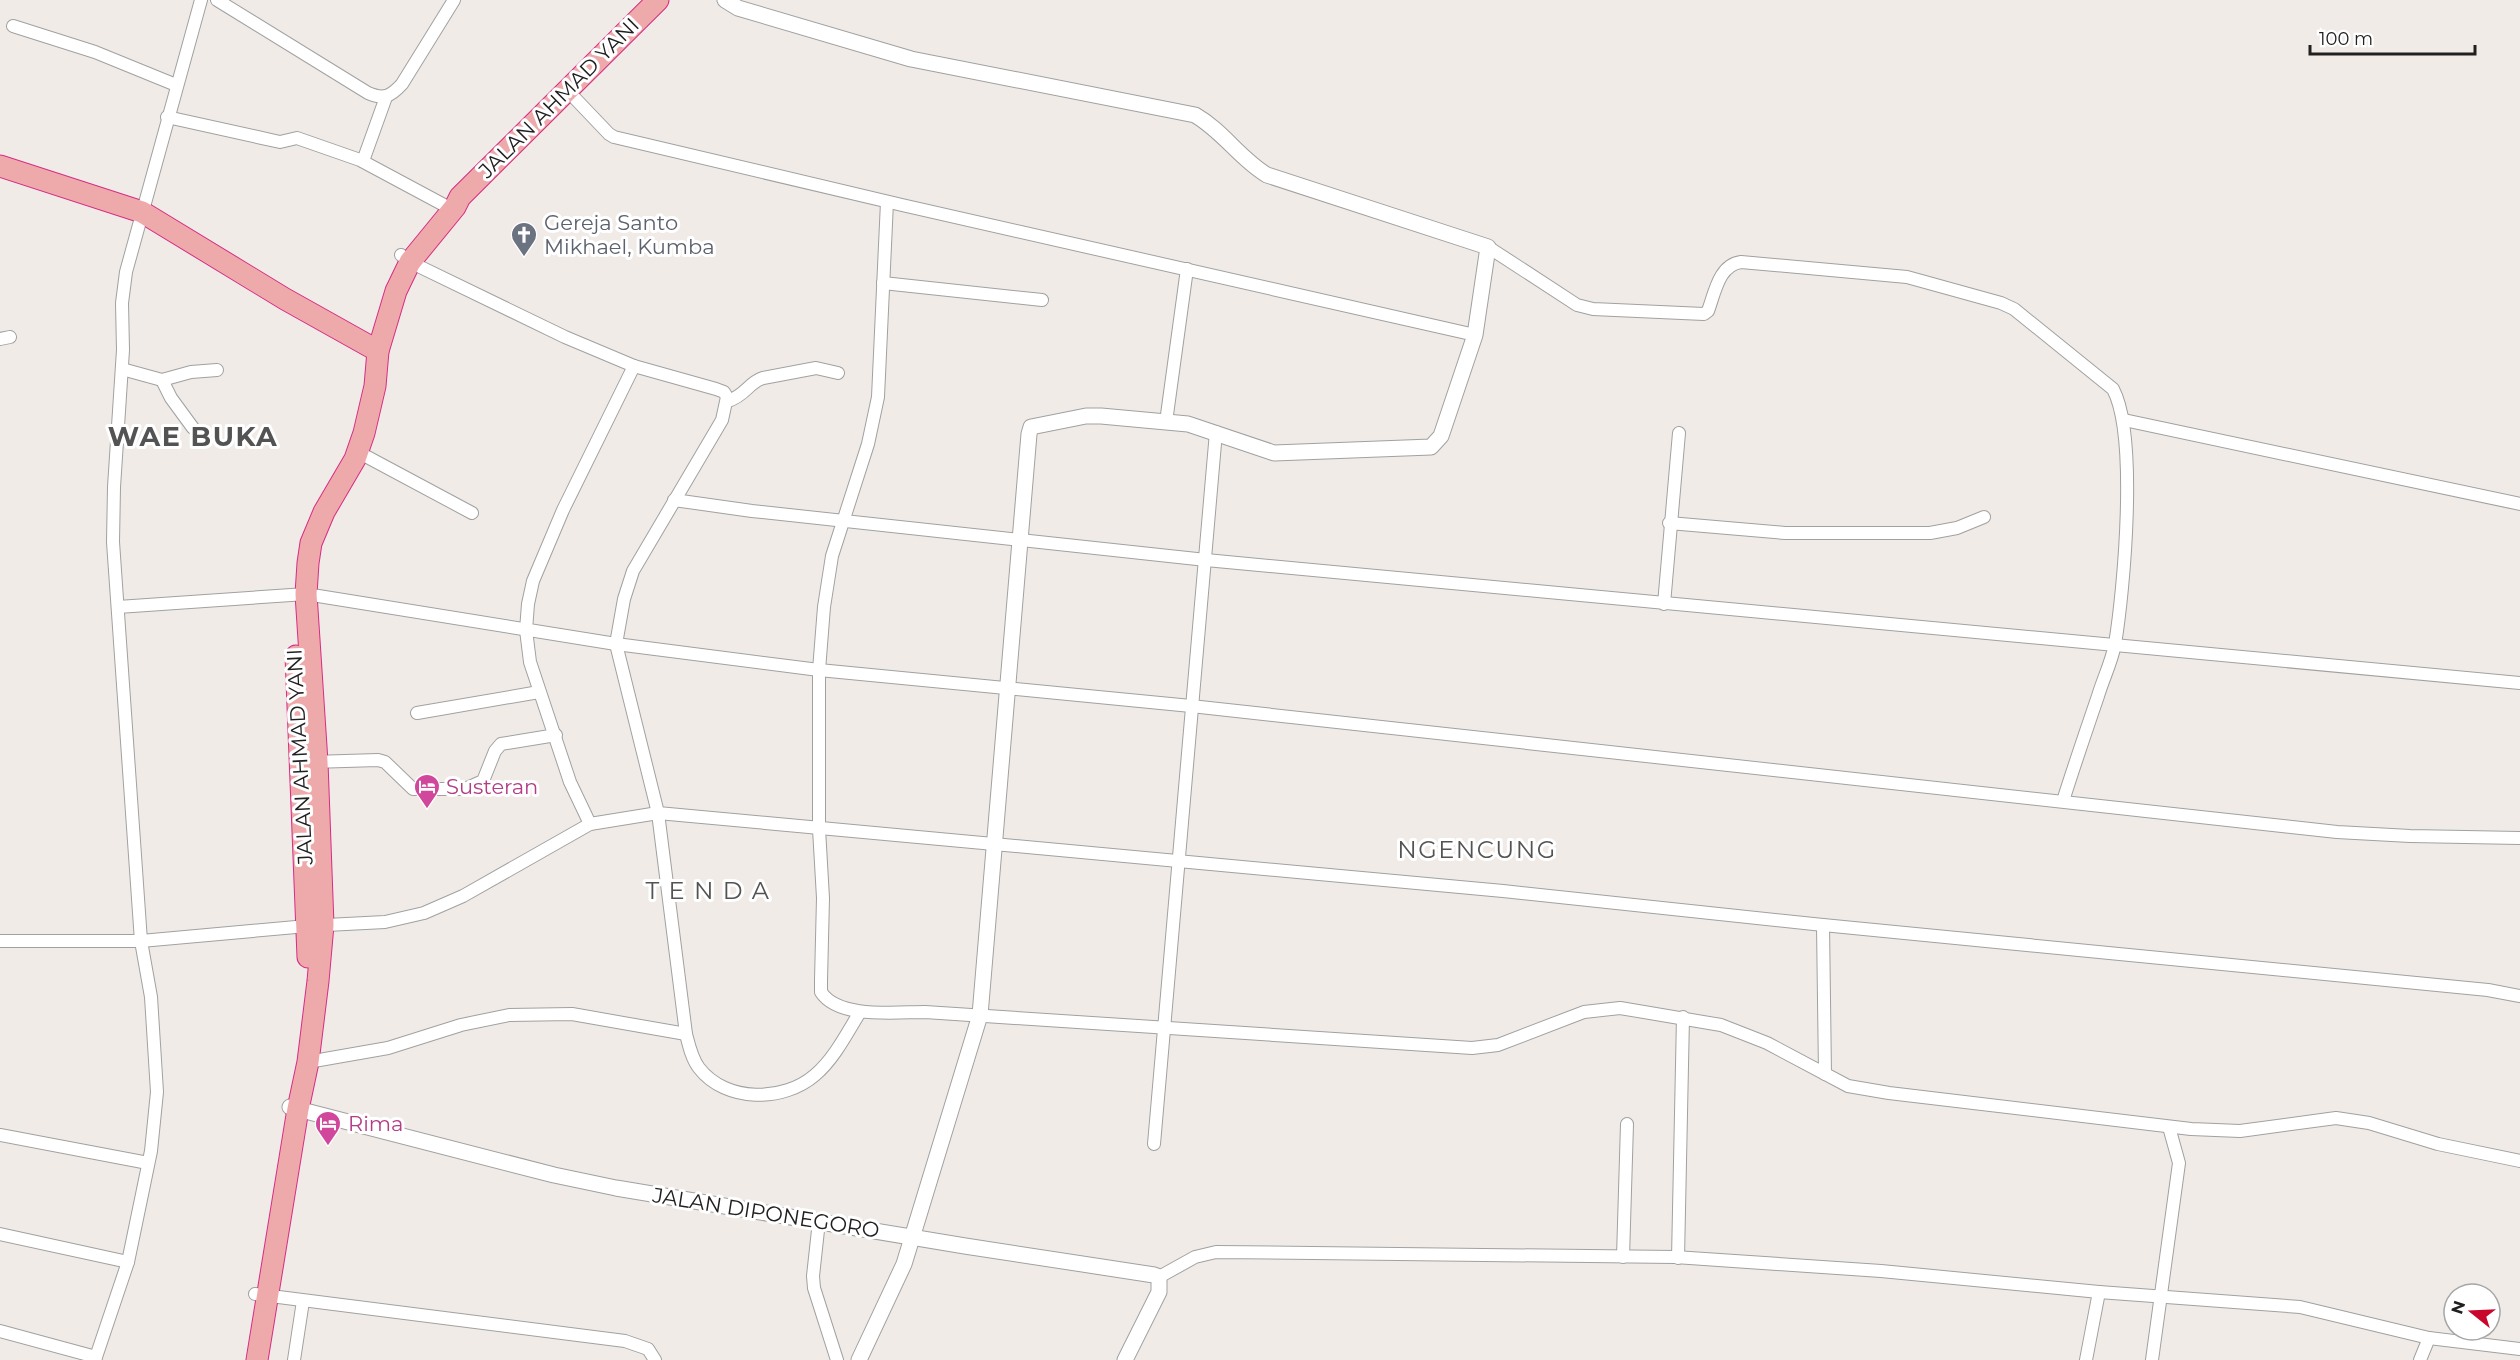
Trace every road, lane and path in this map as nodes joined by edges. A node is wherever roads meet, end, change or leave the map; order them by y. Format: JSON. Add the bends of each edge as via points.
{"nodes":[{"id":1,"x":201,"y":0,"type":"edge"},
{"id":2,"x":217,"y":0,"type":"edge"},
{"id":3,"x":454,"y":0,"type":"edge"},
{"id":4,"x":658,"y":0,"type":"edge"},
{"id":5,"x":725,"y":0,"type":"edge"},
{"id":6,"x":13,"y":26,"type":"dead end"},
{"id":7,"x":176,"y":86,"type":"junction"},
{"id":8,"x":567,"y":90,"type":"junction"},
{"id":9,"x":386,"y":97,"type":"junction"},
{"id":10,"x":167,"y":117,"type":"junction"},
{"id":11,"x":363,"y":161,"type":"junction"},
{"id":12,"x":0,"y":166,"type":"edge"},
{"id":13,"x":452,"y":201,"type":"junction"},
{"id":14,"x":887,"y":202,"type":"junction"},
{"id":15,"x":142,"y":212,"type":"junction"},
{"id":16,"x":1488,"y":247,"type":"junction"},
{"id":17,"x":406,"y":258,"type":"junction"},
{"id":18,"x":1187,"y":269,"type":"junction"},
{"id":19,"x":883,"y":283,"type":"junction"},
{"id":20,"x":1042,"y":300,"type":"dead end"},
{"id":21,"x":1475,"y":335,"type":"junction"},
{"id":22,"x":373,"y":348,"type":"junction"},
{"id":23,"x":634,"y":366,"type":"junction"},
{"id":24,"x":122,"y":369,"type":"junction"},
{"id":25,"x":217,"y":370,"type":"dead end"},
{"id":26,"x":838,"y":373,"type":"dead end"},
{"id":27,"x":162,"y":380,"type":"junction"},
{"id":28,"x":728,"y":400,"type":"junction"},
{"id":29,"x":2124,"y":420,"type":"junction"},
{"id":30,"x":1166,"y":422,"type":"junction"},
{"id":31,"x":193,"y":428,"type":"dead end"},
{"id":32,"x":1216,"y":432,"type":"junction"},
{"id":33,"x":1679,"y":433,"type":"dead end"},
{"id":34,"x":353,"y":456,"type":"junction"},
{"id":35,"x":674,"y":500,"type":"junction"},
{"id":36,"x":2520,"y":504,"type":"edge"},
{"id":37,"x":472,"y":513,"type":"dead end"},
{"id":38,"x":1984,"y":517,"type":"dead end"},
{"id":39,"x":845,"y":521,"type":"junction"},
{"id":40,"x":1669,"y":523,"type":"junction"},
{"id":41,"x":1020,"y":538,"type":"junction"},
{"id":42,"x":1206,"y":560,"type":"junction"},
{"id":43,"x":299,"y":594,"type":"junction"},
{"id":44,"x":1664,"y":604,"type":"junction"},
{"id":45,"x":118,"y":607,"type":"junction"},
{"id":46,"x":526,"y":630,"type":"junction"},
{"id":47,"x":616,"y":644,"type":"junction"},
{"id":48,"x":2115,"y":646,"type":"junction"},
{"id":49,"x":819,"y":670,"type":"junction"},
{"id":50,"x":2520,"y":683,"type":"edge"},
{"id":51,"x":1006,"y":689,"type":"junction"},
{"id":52,"x":539,"y":692,"type":"junction"},
{"id":53,"x":1191,"y":706,"type":"junction"},
{"id":54,"x":417,"y":713,"type":"dead end"},
{"id":55,"x":556,"y":735,"type":"junction"},
{"id":56,"x":309,"y":762,"type":"junction"},
{"id":57,"x":2063,"y":801,"type":"junction"},
{"id":58,"x":658,"y":813,"type":"junction"},
{"id":59,"x":590,"y":824,"type":"junction"},
{"id":60,"x":819,"y":829,"type":"junction"},
{"id":61,"x":2520,"y":838,"type":"edge"},
{"id":62,"x":993,"y":846,"type":"junction"},
{"id":63,"x":1179,"y":861,"type":"junction"},
{"id":64,"x":1823,"y":925,"type":"junction"},
{"id":65,"x":315,"y":926,"type":"junction"},
{"id":66,"x":0,"y":941,"type":"edge"},
{"id":67,"x":141,"y":941,"type":"junction"},
{"id":68,"x":2520,"y":996,"type":"edge"},
{"id":69,"x":860,"y":1012,"type":"junction"},
{"id":70,"x":980,"y":1015,"type":"junction"},
{"id":71,"x":1683,"y":1017,"type":"junction"},
{"id":72,"x":1164,"y":1027,"type":"junction"},
{"id":73,"x":686,"y":1034,"type":"junction"},
{"id":74,"x":308,"y":1062,"type":"junction"},
{"id":75,"x":1825,"y":1074,"type":"junction"},
{"id":76,"x":293,"y":1108,"type":"junction"},
{"id":77,"x":1627,"y":1124,"type":"dead end"},
{"id":78,"x":2169,"y":1127,"type":"junction"},
{"id":79,"x":0,"y":1135,"type":"edge"},
{"id":80,"x":1154,"y":1144,"type":"dead end"},
{"id":81,"x":2520,"y":1161,"type":"edge"},
{"id":82,"x":148,"y":1163,"type":"junction"},
{"id":83,"x":819,"y":1221,"type":"junction"},
{"id":84,"x":0,"y":1234,"type":"edge"},
{"id":85,"x":912,"y":1237,"type":"junction"},
{"id":86,"x":1623,"y":1257,"type":"junction"},
{"id":87,"x":1678,"y":1258,"type":"junction"},
{"id":88,"x":128,"y":1262,"type":"junction"},
{"id":89,"x":1160,"y":1277,"type":"junction"},
{"id":90,"x":2099,"y":1292,"type":"junction"},
{"id":91,"x":262,"y":1295,"type":"junction"},
{"id":92,"x":2160,"y":1296,"type":"junction"},
{"id":93,"x":303,"y":1301,"type":"junction"},
{"id":94,"x":0,"y":1330,"type":"edge"},
{"id":95,"x":2429,"y":1338,"type":"junction"},
{"id":96,"x":2520,"y":1349,"type":"edge"},
{"id":97,"x":96,"y":1358,"type":"edge"},
{"id":98,"x":243,"y":1360,"type":"edge"},
{"id":99,"x":257,"y":1360,"type":"edge"},
{"id":100,"x":294,"y":1360,"type":"edge"},
{"id":101,"x":655,"y":1360,"type":"edge"},
{"id":102,"x":837,"y":1360,"type":"edge"},
{"id":103,"x":859,"y":1360,"type":"edge"},
{"id":104,"x":1125,"y":1360,"type":"edge"},
{"id":105,"x":2086,"y":1360,"type":"edge"},
{"id":106,"x":2152,"y":1360,"type":"edge"},
{"id":107,"x":2420,"y":1360,"type":"edge"}],
"edges":[{"from":1,"to":7,"type":"street"},
{"from":2,"to":9,"type":"street","via":[[368,93]]},
{"from":3,"to":9,"type":"street","via":[[402,84]]},
{"from":4,"to":8,"type":"highway","name":"JALAN AHMAD YANI"},
{"from":5,"to":16,"type":"street","via":[[738,8],[911,59],[1196,115],[1267,175]]},
{"from":6,"to":7,"type":"street","via":[[95,52]]},
{"from":7,"to":10,"type":"street"},
{"from":8,"to":13,"type":"highway","name":"JALAN AHMAD YANI"},
{"from":8,"to":14,"type":"street","via":[[614,137]]},
{"from":9,"to":11,"type":"street"},
{"from":10,"to":11,"type":"street","via":[[280,142],[297,138]]},
{"from":10,"to":15,"type":"street"},
{"from":11,"to":13,"type":"street"},
{"from":12,"to":15,"type":"highway"},
{"from":13,"to":17,"type":"highway","name":"JALAN AHMAD YANI","via":[[455,207]]},
{"from":14,"to":18,"type":"street"},
{"from":14,"to":19,"type":"street"},
{"from":15,"to":22,"type":"highway"},
{"from":15,"to":24,"type":"street","via":[[122,303]]},
{"from":16,"to":21,"type":"street"},
{"from":16,"to":29,"type":"street","via":[[1584,308],[1704,314],[1721,276],[1741,262],[1894,275],[1980,297],[2014,309],[2105,381],[2120,401]]},
{"from":17,"to":22,"type":"highway","name":"JALAN AHMAD YANI"},
{"from":17,"to":23,"type":"street","via":[[565,337]]},
{"from":18,"to":21,"type":"street"},
{"from":18,"to":30,"type":"street"},
{"from":19,"to":20,"type":"street"},
{"from":19,"to":39,"type":"street","via":[[878,397]]},
{"from":21,"to":32,"type":"street","via":[[1441,436],[1431,447],[1287,454]]},
{"from":22,"to":34,"type":"highway","name":"JALAN AHMAD YANI","via":[[375,386],[364,433]]},
{"from":23,"to":28,"type":"street","via":[[716,389],[724,392]]},
{"from":23,"to":46,"type":"street","via":[[538,569],[528,604]]},
{"from":24,"to":27,"type":"street"},
{"from":24,"to":45,"type":"street","via":[[113,542]]},
{"from":25,"to":27,"type":"street"},
{"from":26,"to":28,"type":"street","via":[[816,368],[763,378],[739,397]]},
{"from":27,"to":31,"type":"street"},
{"from":28,"to":35,"type":"street","via":[[718,426]]},
{"from":29,"to":36,"type":"street"},
{"from":29,"to":48,"type":"street","via":[[2126,532]]},
{"from":30,"to":32,"type":"street"},
{"from":30,"to":41,"type":"street","via":[[1086,416],[1031,427]]},
{"from":32,"to":42,"type":"street"},
{"from":33,"to":40,"type":"street"},
{"from":34,"to":37,"type":"street"},
{"from":34,"to":43,"type":"highway","name":"JALAN AHMAD YANI","via":[[323,491],[299,541]]},
{"from":35,"to":39,"type":"street"},
{"from":35,"to":47,"type":"street","via":[[633,571]]},
{"from":38,"to":40,"type":"street","via":[[1930,533],[1785,533]]},
{"from":39,"to":41,"type":"street"},
{"from":39,"to":49,"type":"street","via":[[832,556]]},
{"from":40,"to":44,"type":"street"},
{"from":41,"to":42,"type":"street"},
{"from":41,"to":51,"type":"street"},
{"from":42,"to":44,"type":"street"},
{"from":42,"to":53,"type":"street"},
{"from":43,"to":45,"type":"street"},
{"from":43,"to":46,"type":"street"},
{"from":43,"to":56,"type":"highway","name":"JALAN AHMAD YANI"},
{"from":44,"to":48,"type":"street"},
{"from":45,"to":67,"type":"street"},
{"from":46,"to":47,"type":"street"},
{"from":46,"to":52,"type":"street"},
{"from":47,"to":49,"type":"street"},
{"from":47,"to":58,"type":"street"},
{"from":48,"to":50,"type":"street"},
{"from":48,"to":57,"type":"street"},
{"from":49,"to":51,"type":"street"},
{"from":49,"to":60,"type":"street"},
{"from":51,"to":53,"type":"street"},
{"from":51,"to":62,"type":"street"},
{"from":52,"to":54,"type":"street"},
{"from":52,"to":55,"type":"street"},
{"from":53,"to":57,"type":"street"},
{"from":53,"to":63,"type":"street"},
{"from":55,"to":56,"type":"street","via":[[501,744],[483,781],[465,789],[413,789],[378,760]]},
{"from":55,"to":59,"type":"street","via":[[570,782]]},
{"from":56,"to":65,"type":"highway","name":"JALAN AHMAD YANI"},
{"from":57,"to":61,"type":"street","via":[[2337,832]]},
{"from":58,"to":59,"type":"street"},
{"from":58,"to":60,"type":"street"},
{"from":58,"to":73,"type":"street"},
{"from":59,"to":65,"type":"street","via":[[424,914],[385,922]]},
{"from":60,"to":62,"type":"street"},
{"from":60,"to":69,"type":"street","via":[[823,898],[821,992],[833,1003]]},
{"from":62,"to":63,"type":"street"},
{"from":62,"to":70,"type":"street"},
{"from":63,"to":64,"type":"street"},
{"from":63,"to":72,"type":"street"},
{"from":64,"to":68,"type":"street"},
{"from":64,"to":75,"type":"street"},
{"from":65,"to":67,"type":"street"},
{"from":65,"to":74,"type":"highway","name":"JALAN AHMAD YANI","via":[[318,981]]},
{"from":65,"to":76,"type":"highway","name":"JALAN AHMAD YANI"},
{"from":66,"to":67,"type":"street"},
{"from":67,"to":82,"type":"street","via":[[151,997],[157,1092]]},
{"from":69,"to":70,"type":"street"},
{"from":69,"to":73,"type":"street","via":[[814,1076],[789,1091],[766,1095],[726,1090],[707,1077],[698,1067]]},
{"from":70,"to":72,"type":"street"},
{"from":70,"to":85,"type":"street"},
{"from":71,"to":72,"type":"street","via":[[1599,1009],[1498,1045],[1472,1048]]},
{"from":71,"to":75,"type":"street","via":[[1747,1034]]},
{"from":71,"to":87,"type":"street"},
{"from":72,"to":80,"type":"street"},
{"from":73,"to":74,"type":"street","via":[[572,1014],[509,1014],[388,1048]]},
{"from":74,"to":76,"type":"highway","name":"JALAN AHMAD YANI"},
{"from":75,"to":78,"type":"street","via":[[1848,1086],[1888,1093]]},
{"from":76,"to":83,"type":"street","name":"JALAN DIPONEGORO","via":[[554,1175]]},
{"from":76,"to":91,"type":"highway","name":"JALAN AHMAD YANI"},
{"from":77,"to":86,"type":"street"},
{"from":78,"to":81,"type":"street","via":[[2240,1131],[2336,1118]]},
{"from":78,"to":92,"type":"street","via":[[2179,1163]]},
{"from":79,"to":82,"type":"street"},
{"from":82,"to":88,"type":"street"},
{"from":83,"to":85,"type":"street","name":"JALAN DIPONEGORO"},
{"from":83,"to":102,"type":"street","via":[[814,1288]]},
{"from":84,"to":88,"type":"street"},
{"from":85,"to":89,"type":"street","name":"JALAN DIPONEGORO"},
{"from":85,"to":103,"type":"street","via":[[892,1292]]},
{"from":86,"to":87,"type":"street"},
{"from":86,"to":89,"type":"street","via":[[1216,1252],[1195,1257]]},
{"from":87,"to":90,"type":"street","via":[[1881,1271]]},
{"from":88,"to":97,"type":"street"},
{"from":89,"to":104,"type":"street","via":[[1159,1293]]},
{"from":90,"to":92,"type":"street"},
{"from":90,"to":105,"type":"street"},
{"from":91,"to":93,"type":"street"},
{"from":91,"to":98,"type":"highway","name":"JALAN AHMAD YANI"},
{"from":91,"to":99,"type":"highway","name":"JALAN AHMAD YANI"},
{"from":92,"to":95,"type":"street","via":[[2300,1307]]},
{"from":92,"to":106,"type":"street"},
{"from":93,"to":100,"type":"street"},
{"from":93,"to":101,"type":"street","via":[[625,1341],[648,1349]]},
{"from":94,"to":97,"type":"street"},
{"from":95,"to":96,"type":"street"},
{"from":95,"to":107,"type":"street"}]}
